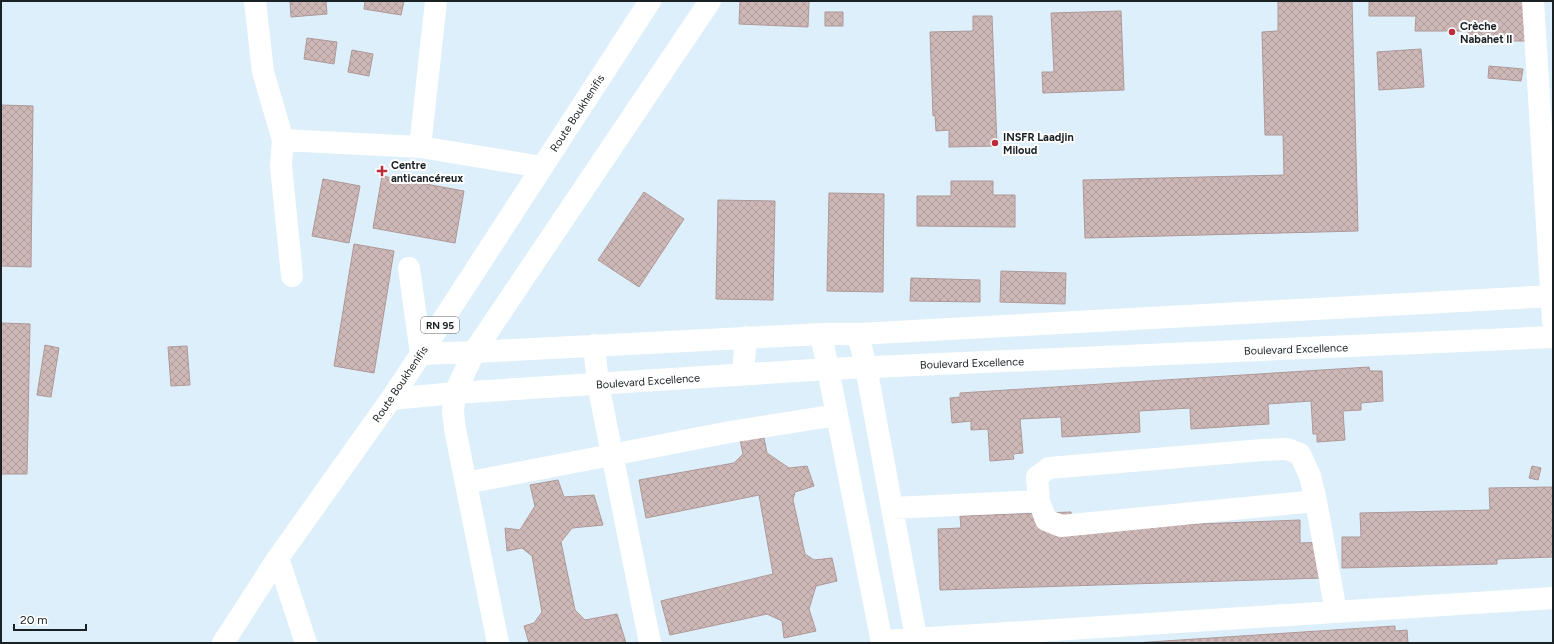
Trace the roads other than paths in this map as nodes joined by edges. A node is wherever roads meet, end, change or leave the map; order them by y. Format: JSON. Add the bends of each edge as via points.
{"nodes":[{"id":1,"x":255,"y":1,"type":"edge"},
{"id":2,"x":436,"y":1,"type":"edge"},
{"id":3,"x":650,"y":1,"type":"edge"},
{"id":4,"x":710,"y":1,"type":"edge"},
{"id":5,"x":1533,"y":1,"type":"edge"},
{"id":6,"x":1545,"y":55,"type":"edge"},
{"id":7,"x":283,"y":140,"type":"junction"},
{"id":8,"x":420,"y":147,"type":"junction"},
{"id":9,"x":542,"y":167,"type":"junction"},
{"id":10,"x":1548,"y":173,"type":"edge"},
{"id":11,"x":409,"y":268,"type":"dead end"},
{"id":12,"x":292,"y":276,"type":"dead end"},
{"id":13,"x":1552,"y":296,"type":"edge"},
{"id":14,"x":1553,"y":321,"type":"edge"},
{"id":15,"x":821,"y":334,"type":"junction"},
{"id":16,"x":858,"y":334,"type":"junction"},
{"id":17,"x":746,"y":337,"type":"junction"},
{"id":18,"x":1553,"y":337,"type":"edge"},
{"id":19,"x":594,"y":345,"type":"junction"},
{"id":20,"x":474,"y":352,"type":"junction"},
{"id":21,"x":422,"y":354,"type":"junction"},
{"id":22,"x":866,"y":367,"type":"junction"},
{"id":23,"x":828,"y":369,"type":"junction"},
{"id":24,"x":743,"y":374,"type":"junction"},
{"id":25,"x":598,"y":384,"type":"junction"},
{"id":26,"x":455,"y":393,"type":"junction"},
{"id":27,"x":391,"y":399,"type":"junction"},
{"id":28,"x":837,"y":416,"type":"junction"},
{"id":29,"x":613,"y":456,"type":"junction"},
{"id":30,"x":466,"y":483,"type":"junction"},
{"id":31,"x":1039,"y":501,"type":"junction"},
{"id":32,"x":1316,"y":501,"type":"junction"},
{"id":33,"x":892,"y":508,"type":"junction"},
{"id":34,"x":278,"y":558,"type":"junction"},
{"id":35,"x":1553,"y":598,"type":"edge"},
{"id":36,"x":1336,"y":612,"type":"junction"},
{"id":37,"x":916,"y":641,"type":"edge"},
{"id":38,"x":882,"y":642,"type":"edge"},
{"id":39,"x":223,"y":643,"type":"edge"},
{"id":40,"x":306,"y":643,"type":"edge"},
{"id":41,"x":498,"y":643,"type":"edge"},
{"id":42,"x":650,"y":643,"type":"edge"}],
"edges":[{"from":1,"to":7,"type":"street","via":[[263,72]]},
{"from":2,"to":8,"type":"street"},
{"from":3,"to":9,"type":"street","name":"Route Boukhenifis","number":"RN 95"},
{"from":4,"to":20,"type":"street"},
{"from":5,"to":6,"type":"street"},
{"from":6,"to":10,"type":"street"},
{"from":7,"to":8,"type":"street"},
{"from":7,"to":12,"type":"street","via":[[281,166]]},
{"from":8,"to":9,"type":"street"},
{"from":9,"to":21,"type":"street","name":"Route Boukhenifis","number":"RN 95"},
{"from":10,"to":13,"type":"street"},
{"from":11,"to":21,"type":"street"},
{"from":13,"to":14,"type":"street"},
{"from":13,"to":16,"type":"street"},
{"from":15,"to":16,"type":"street"},
{"from":15,"to":17,"type":"street"},
{"from":15,"to":23,"type":"street"},
{"from":16,"to":22,"type":"street"},
{"from":17,"to":19,"type":"street"},
{"from":17,"to":24,"type":"street"},
{"from":18,"to":22,"type":"street","name":"Boulevard Excellence"},
{"from":19,"to":20,"type":"street"},
{"from":19,"to":25,"type":"street"},
{"from":20,"to":21,"type":"street"},
{"from":20,"to":26,"type":"street"},
{"from":21,"to":27,"type":"street","name":"Route Boukhenifis","number":"RN 95"},
{"from":22,"to":23,"type":"street","name":"Boulevard Excellence"},
{"from":22,"to":33,"type":"street"},
{"from":23,"to":24,"type":"street","name":"Boulevard Excellence"},
{"from":23,"to":28,"type":"street"},
{"from":24,"to":25,"type":"street","name":"Boulevard Excellence"},
{"from":25,"to":26,"type":"street","name":"Boulevard Excellence"},
{"from":25,"to":29,"type":"street"},
{"from":26,"to":27,"type":"street","name":"Boulevard Excellence"},
{"from":26,"to":30,"type":"street","via":[[455,429]]},
{"from":27,"to":34,"type":"street","name":"Route Boukhenifis","number":"RN 95"},
{"from":28,"to":29,"type":"street","via":[[730,432]]},
{"from":28,"to":38,"type":"street"},
{"from":29,"to":30,"type":"street"},
{"from":29,"to":42,"type":"street"},
{"from":30,"to":41,"type":"street"},
{"from":31,"to":32,"type":"street","via":[[1046,520],[1061,526]]},
{"from":31,"to":32,"type":"street","via":[[1037,477],[1050,468],[1287,449],[1300,454],[1310,476]]},
{"from":31,"to":33,"type":"street"},
{"from":32,"to":36,"type":"street"},
{"from":33,"to":37,"type":"street"},
{"from":34,"to":39,"type":"street","name":"Route Boukhenifis","number":"RN 95"},
{"from":34,"to":40,"type":"street"},
{"from":35,"to":36,"type":"street"},
{"from":36,"to":37,"type":"street"},
{"from":37,"to":38,"type":"street"}]}
